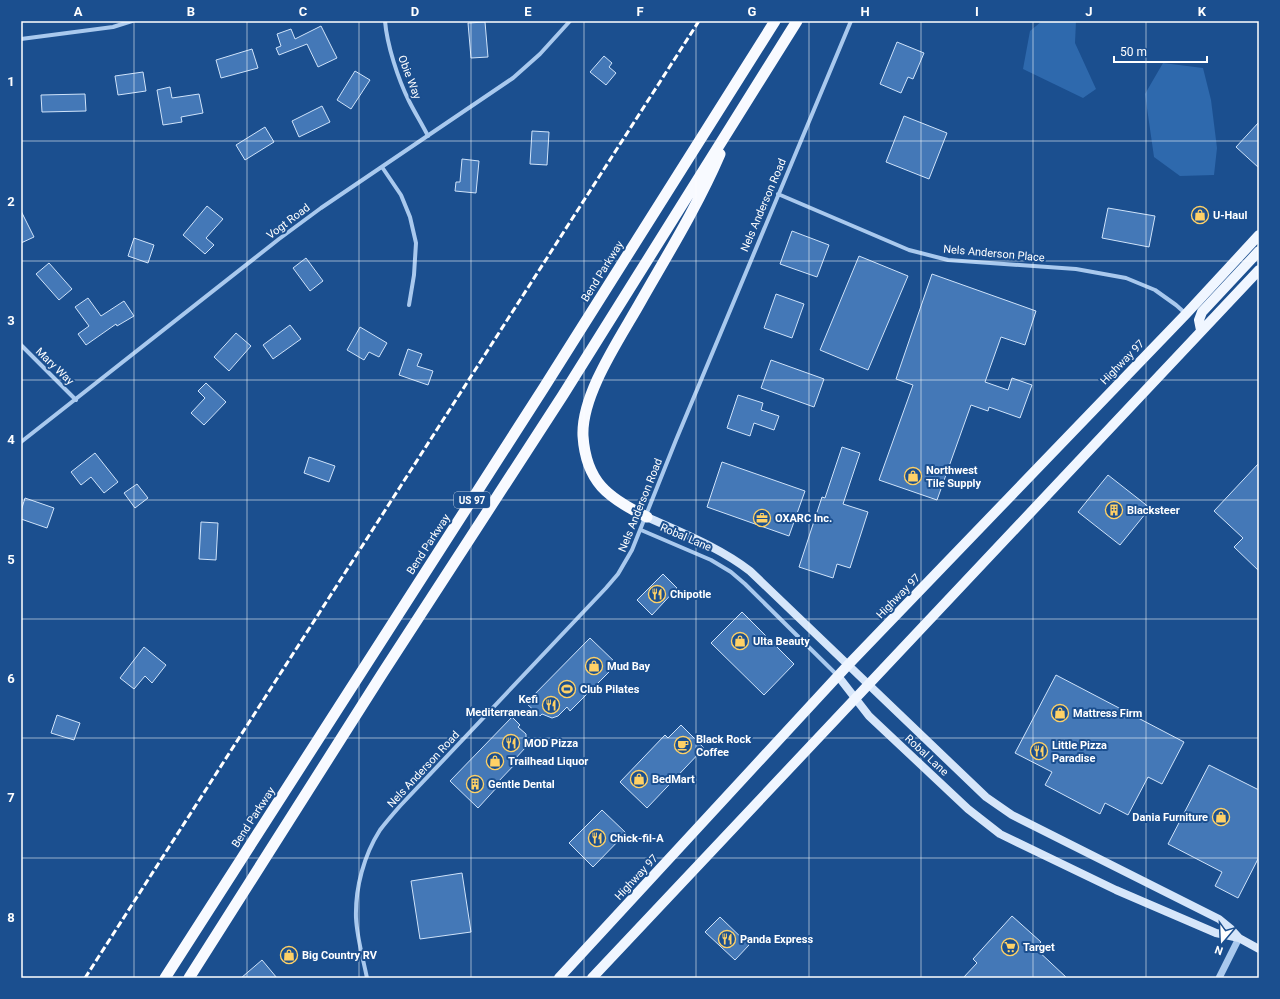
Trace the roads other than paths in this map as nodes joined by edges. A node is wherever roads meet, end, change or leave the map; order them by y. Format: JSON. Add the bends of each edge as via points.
{"nodes":[{"id":1,"x":132,"y":21,"type":"edge"},
{"id":2,"x":385,"y":21,"type":"edge"},
{"id":3,"x":570,"y":21,"type":"edge"},
{"id":4,"x":775,"y":21,"type":"edge"},
{"id":5,"x":797,"y":21,"type":"edge"},
{"id":6,"x":851,"y":21,"type":"edge"},
{"id":7,"x":21,"y":39,"type":"edge"},
{"id":8,"x":736,"y":118,"type":"junction"},
{"id":9,"x":428,"y":136,"type":"junction"},
{"id":10,"x":382,"y":167,"type":"junction"},
{"id":11,"x":778,"y":194,"type":"junction"},
{"id":12,"x":1259,"y":235,"type":"edge"},
{"id":13,"x":1259,"y":251,"type":"edge"},
{"id":14,"x":1259,"y":270,"type":"edge"},
{"id":15,"x":409,"y":305,"type":"dead end"},
{"id":16,"x":1186,"y":314,"type":"junction"},
{"id":17,"x":1201,"y":330,"type":"junction"},
{"id":18,"x":21,"y":346,"type":"edge"},
{"id":19,"x":76,"y":400,"type":"junction"},
{"id":20,"x":21,"y":442,"type":"edge"},
{"id":21,"x":647,"y":517,"type":"junction"},
{"id":22,"x":641,"y":530,"type":"junction"},
{"id":23,"x":848,"y":665,"type":"junction"},
{"id":24,"x":838,"y":676,"type":"junction"},
{"id":25,"x":868,"y":684,"type":"junction"},
{"id":26,"x":856,"y":699,"type":"junction"},
{"id":27,"x":1239,"y":938,"type":"junction"},
{"id":28,"x":1259,"y":949,"type":"edge"},
{"id":29,"x":165,"y":978,"type":"edge"},
{"id":30,"x":188,"y":978,"type":"edge"},
{"id":31,"x":367,"y":978,"type":"edge"},
{"id":32,"x":559,"y":978,"type":"edge"},
{"id":33,"x":592,"y":978,"type":"edge"},
{"id":34,"x":1219,"y":978,"type":"edge"}],
"edges":[{"from":1,"to":7,"type":"street","via":[[113,27]]},
{"from":2,"to":9,"type":"street","name":"Obie Way","via":[[392,55],[408,100]]},
{"from":3,"to":9,"type":"street","name":"Vogt Road","via":[[540,54],[513,78]]},
{"from":4,"to":29,"type":"highway","name":"Bend Parkway","number":"US 97"},
{"from":5,"to":8,"type":"highway","number":"US 97"},
{"from":6,"to":11,"type":"street","name":"Nels Anderson Road"},
{"from":8,"to":21,"type":"highway","via":[[706,187],[602,371],[587,405],[583,435],[589,466],[608,494]]},
{"from":8,"to":30,"type":"highway","number":"US 97","via":[[563,395]]},
{"from":9,"to":10,"type":"street","name":"Vogt Road"},
{"from":10,"to":15,"type":"street","via":[[401,195],[410,217],[416,243]]},
{"from":10,"to":19,"type":"street","name":"Vogt Road","via":[[279,239]]},
{"from":11,"to":16,"type":"street","name":"Nels Anderson Place","via":[[909,250],[948,260],[1076,269],[1126,278],[1155,290]]},
{"from":11,"to":21,"type":"street","name":"Nels Anderson Road","via":[[676,440]]},
{"from":12,"to":16,"type":"main road","name":"Highway 97"},
{"from":13,"to":17,"type":"main road","via":[[1202,312],[1199,320]]},
{"from":14,"to":17,"type":"main road"},
{"from":16,"to":23,"type":"main road","name":"Highway 97"},
{"from":17,"to":25,"type":"main road"},
{"from":18,"to":19,"type":"street","name":"Mary Way"},
{"from":19,"to":20,"type":"street","name":"Vogt Road"},
{"from":21,"to":22,"type":"street","name":"Nels Anderson Road"},
{"from":21,"to":23,"type":"main road","name":"Robal Lane","via":[[717,549],[739,563],[766,585]]},
{"from":22,"to":24,"type":"street","name":"Robal Lane","via":[[712,560],[731,572]]},
{"from":22,"to":31,"type":"street","name":"Nels Anderson Road","via":[[630,556],[606,588],[381,829],[364,863],[357,902],[358,933]]},
{"from":23,"to":24,"type":"main road","name":"Highway 97"},
{"from":23,"to":25,"type":"main road","name":"Robal Lane"},
{"from":24,"to":26,"type":"main road","name":"Robal Lane"},
{"from":24,"to":32,"type":"main road","name":"Highway 97"},
{"from":25,"to":26,"type":"main road"},
{"from":25,"to":27,"type":"main road","name":"Robal Lane","via":[[999,807],[1219,919]]},
{"from":26,"to":27,"type":"main road","name":"Robal Lane","via":[[869,716],[963,804],[1000,834],[1116,890],[1216,933]]},
{"from":26,"to":33,"type":"main road"},
{"from":27,"to":28,"type":"main road","name":"Robal Lane"},
{"from":27,"to":34,"type":"street"}]}
